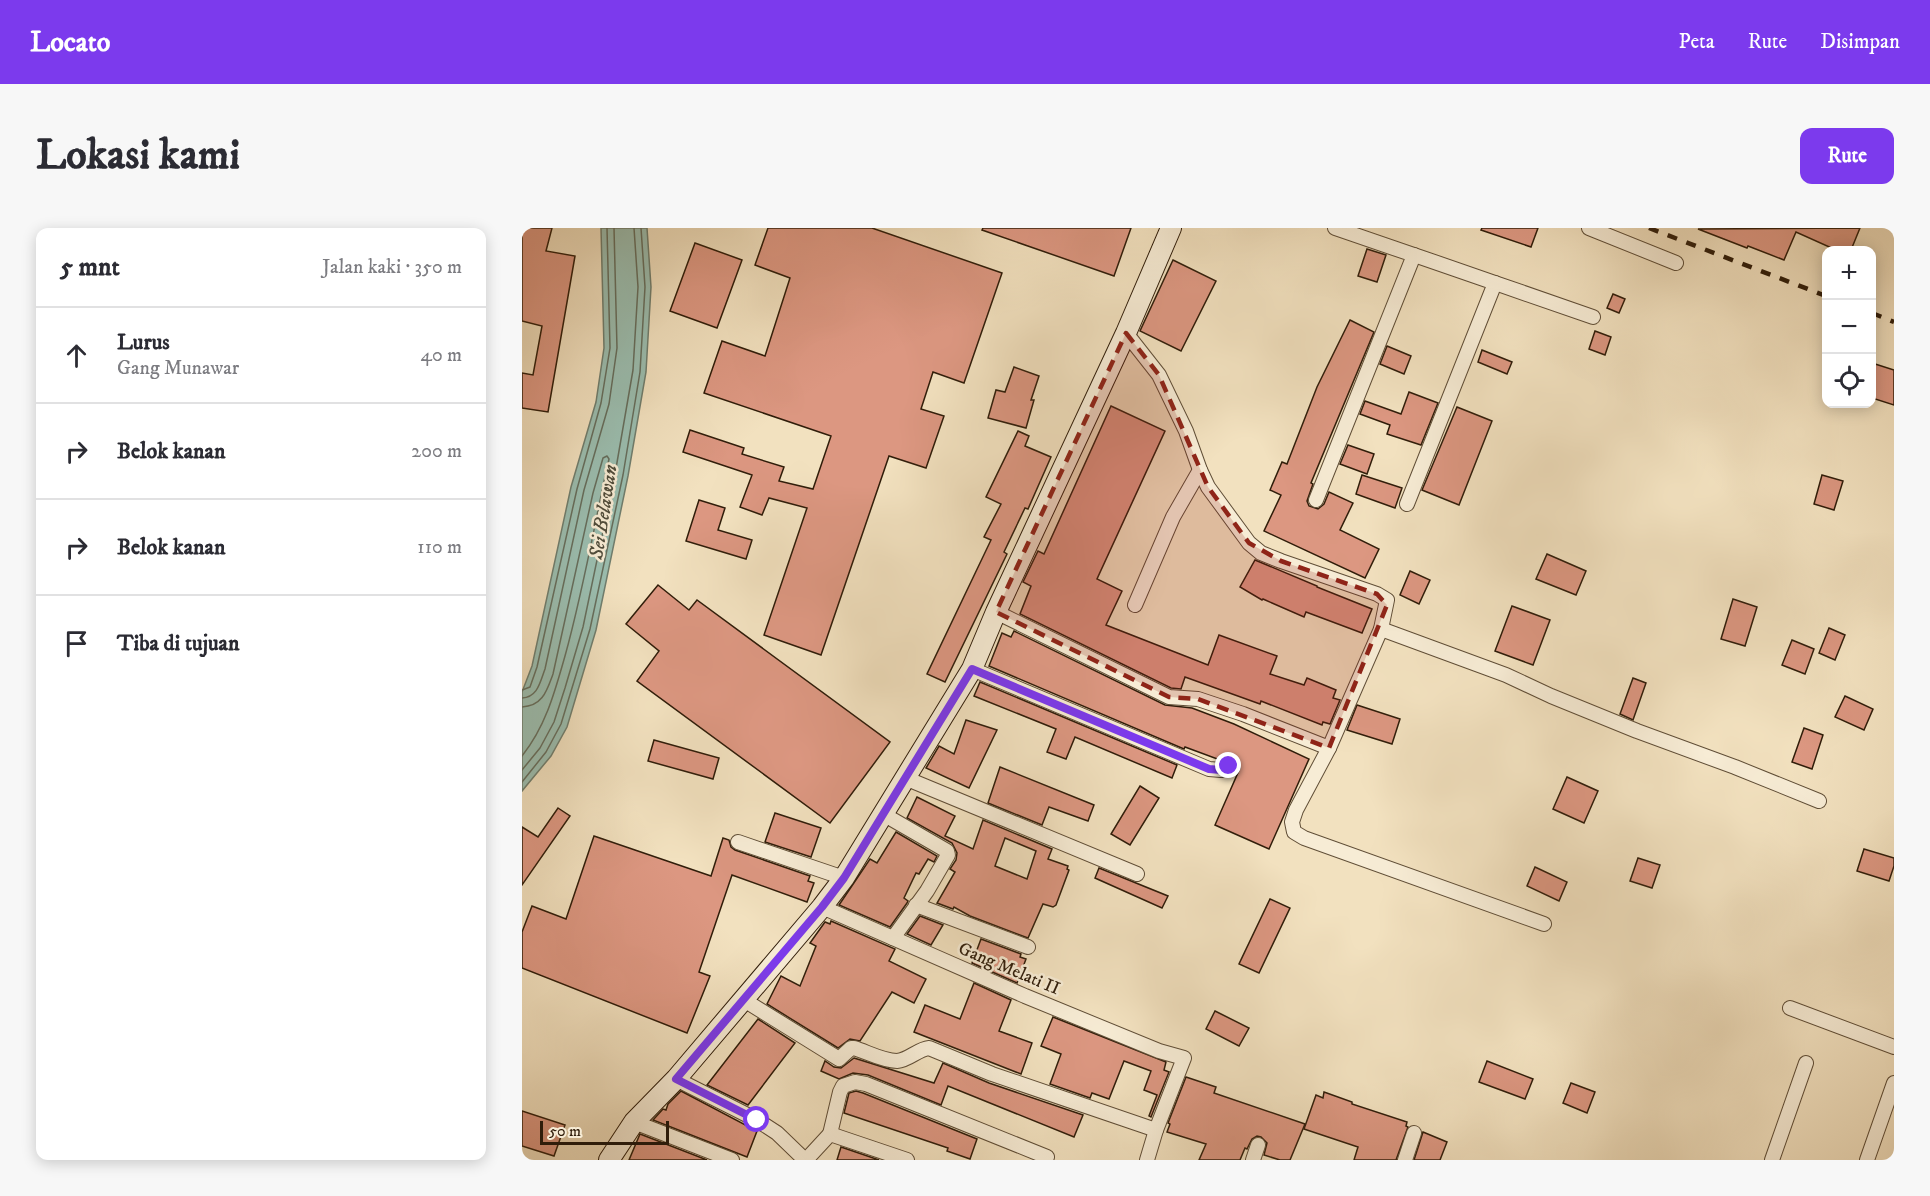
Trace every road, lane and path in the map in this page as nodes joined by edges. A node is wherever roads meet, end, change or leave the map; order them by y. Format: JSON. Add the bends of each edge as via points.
{"nodes":[{"id":1,"x":1171,"y":228,"type":"edge"},
{"id":2,"x":1335,"y":228,"type":"edge"},
{"id":3,"x":1589,"y":228,"type":"edge"},
{"id":4,"x":1414,"y":255,"type":"junction"},
{"id":5,"x":1676,"y":263,"type":"dead end"},
{"id":6,"x":1495,"y":283,"type":"junction"},
{"id":7,"x":1593,"y":317,"type":"dead end"},
{"id":8,"x":1126,"y":333,"type":"junction"},
{"id":9,"x":1200,"y":470,"type":"junction"},
{"id":10,"x":1316,"y":500,"type":"dead end"},
{"id":11,"x":1407,"y":504,"type":"dead end"},
{"id":12,"x":1135,"y":605,"type":"dead end"},
{"id":13,"x":996,"y":612,"type":"junction"},
{"id":14,"x":1381,"y":629,"type":"junction"},
{"id":15,"x":972,"y":669,"type":"junction"},
{"id":16,"x":1329,"y":748,"type":"junction"},
{"id":17,"x":1229,"y":766,"type":"dead end"},
{"id":18,"x":905,"y":778,"type":"junction"},
{"id":19,"x":1819,"y":801,"type":"dead end"},
{"id":20,"x":883,"y":814,"type":"junction"},
{"id":21,"x":738,"y":842,"type":"dead end"},
{"id":22,"x":1137,"y":874,"type":"dead end"},
{"id":23,"x":844,"y":878,"type":"junction"},
{"id":24,"x":916,"y":905,"type":"junction"},
{"id":25,"x":822,"y":907,"type":"junction"},
{"id":26,"x":1544,"y":924,"type":"dead end"},
{"id":27,"x":893,"y":938,"type":"junction"},
{"id":28,"x":1028,"y":947,"type":"dead end"},
{"id":29,"x":744,"y":1000,"type":"junction"},
{"id":30,"x":1790,"y":1008,"type":"dead end"},
{"id":31,"x":1894,"y":1047,"type":"edge"},
{"id":32,"x":1806,"y":1063,"type":"dead end"},
{"id":33,"x":676,"y":1079,"type":"junction"},
{"id":34,"x":1894,"y":1083,"type":"edge"},
{"id":35,"x":634,"y":1122,"type":"junction"},
{"id":36,"x":1156,"y":1130,"type":"junction"},
{"id":37,"x":1414,"y":1133,"type":"dead end"},
{"id":38,"x":830,"y":1134,"type":"junction"},
{"id":39,"x":1258,"y":1145,"type":"dead end"},
{"id":40,"x":1049,"y":1159,"type":"edge"},
{"id":41,"x":609,"y":1160,"type":"edge"},
{"id":42,"x":732,"y":1160,"type":"edge"},
{"id":43,"x":806,"y":1160,"type":"edge"},
{"id":44,"x":908,"y":1160,"type":"edge"},
{"id":45,"x":1148,"y":1160,"type":"edge"},
{"id":46,"x":1253,"y":1160,"type":"edge"},
{"id":47,"x":1405,"y":1160,"type":"edge"},
{"id":48,"x":1772,"y":1160,"type":"edge"},
{"id":49,"x":1867,"y":1160,"type":"edge"}],
"edges":[{"from":1,"to":8,"type":"street"},
{"from":2,"to":4,"type":"street"},
{"from":3,"to":5,"type":"street"},
{"from":4,"to":6,"type":"street"},
{"from":4,"to":10,"type":"street"},
{"from":6,"to":7,"type":"street"},
{"from":6,"to":11,"type":"street"},
{"from":8,"to":9,"type":"street","via":[[1159,375]]},
{"from":8,"to":13,"type":"street"},
{"from":9,"to":12,"type":"street","via":[[1173,517]]},
{"from":9,"to":14,"type":"street","via":[[1237,529],[1261,553],[1387,600]]},
{"from":13,"to":15,"type":"street"},
{"from":13,"to":16,"type":"street","via":[[1169,697],[1198,699]]},
{"from":14,"to":16,"type":"street"},
{"from":14,"to":19,"type":"street"},
{"from":15,"to":17,"type":"street","via":[[1209,769]]},
{"from":15,"to":18,"type":"street"},
{"from":16,"to":26,"type":"street","via":[[1296,810],[1294,831],[1304,838]]},
{"from":18,"to":20,"type":"street"},
{"from":18,"to":22,"type":"street"},
{"from":20,"to":23,"type":"street"},
{"from":20,"to":24,"type":"street","via":[[947,851],[945,861]]},
{"from":21,"to":23,"type":"street"},
{"from":23,"to":25,"type":"street"},
{"from":24,"to":27,"type":"street"},
{"from":24,"to":28,"type":"street"},
{"from":25,"to":27,"type":"street","name":"Gang Melati II"},
{"from":25,"to":29,"type":"street"},
{"from":27,"to":36,"type":"street","name":"Gang Melati II","via":[[1025,996],[1184,1058]]},
{"from":29,"to":33,"type":"street"},
{"from":29,"to":36,"type":"street","via":[[839,1059],[851,1048],[898,1061],[929,1048]]},
{"from":30,"to":31,"type":"street"},
{"from":32,"to":48,"type":"street"},
{"from":33,"to":35,"type":"street"},
{"from":33,"to":43,"type":"street","via":[[757,1120]]},
{"from":34,"to":49,"type":"street"},
{"from":35,"to":41,"type":"street"},
{"from":35,"to":42,"type":"street"},
{"from":36,"to":45,"type":"street"},
{"from":37,"to":47,"type":"street"},
{"from":38,"to":40,"type":"street","via":[[840,1092],[846,1084],[855,1082]]},
{"from":38,"to":43,"type":"street"},
{"from":38,"to":44,"type":"street"},
{"from":39,"to":46,"type":"street"}]}
